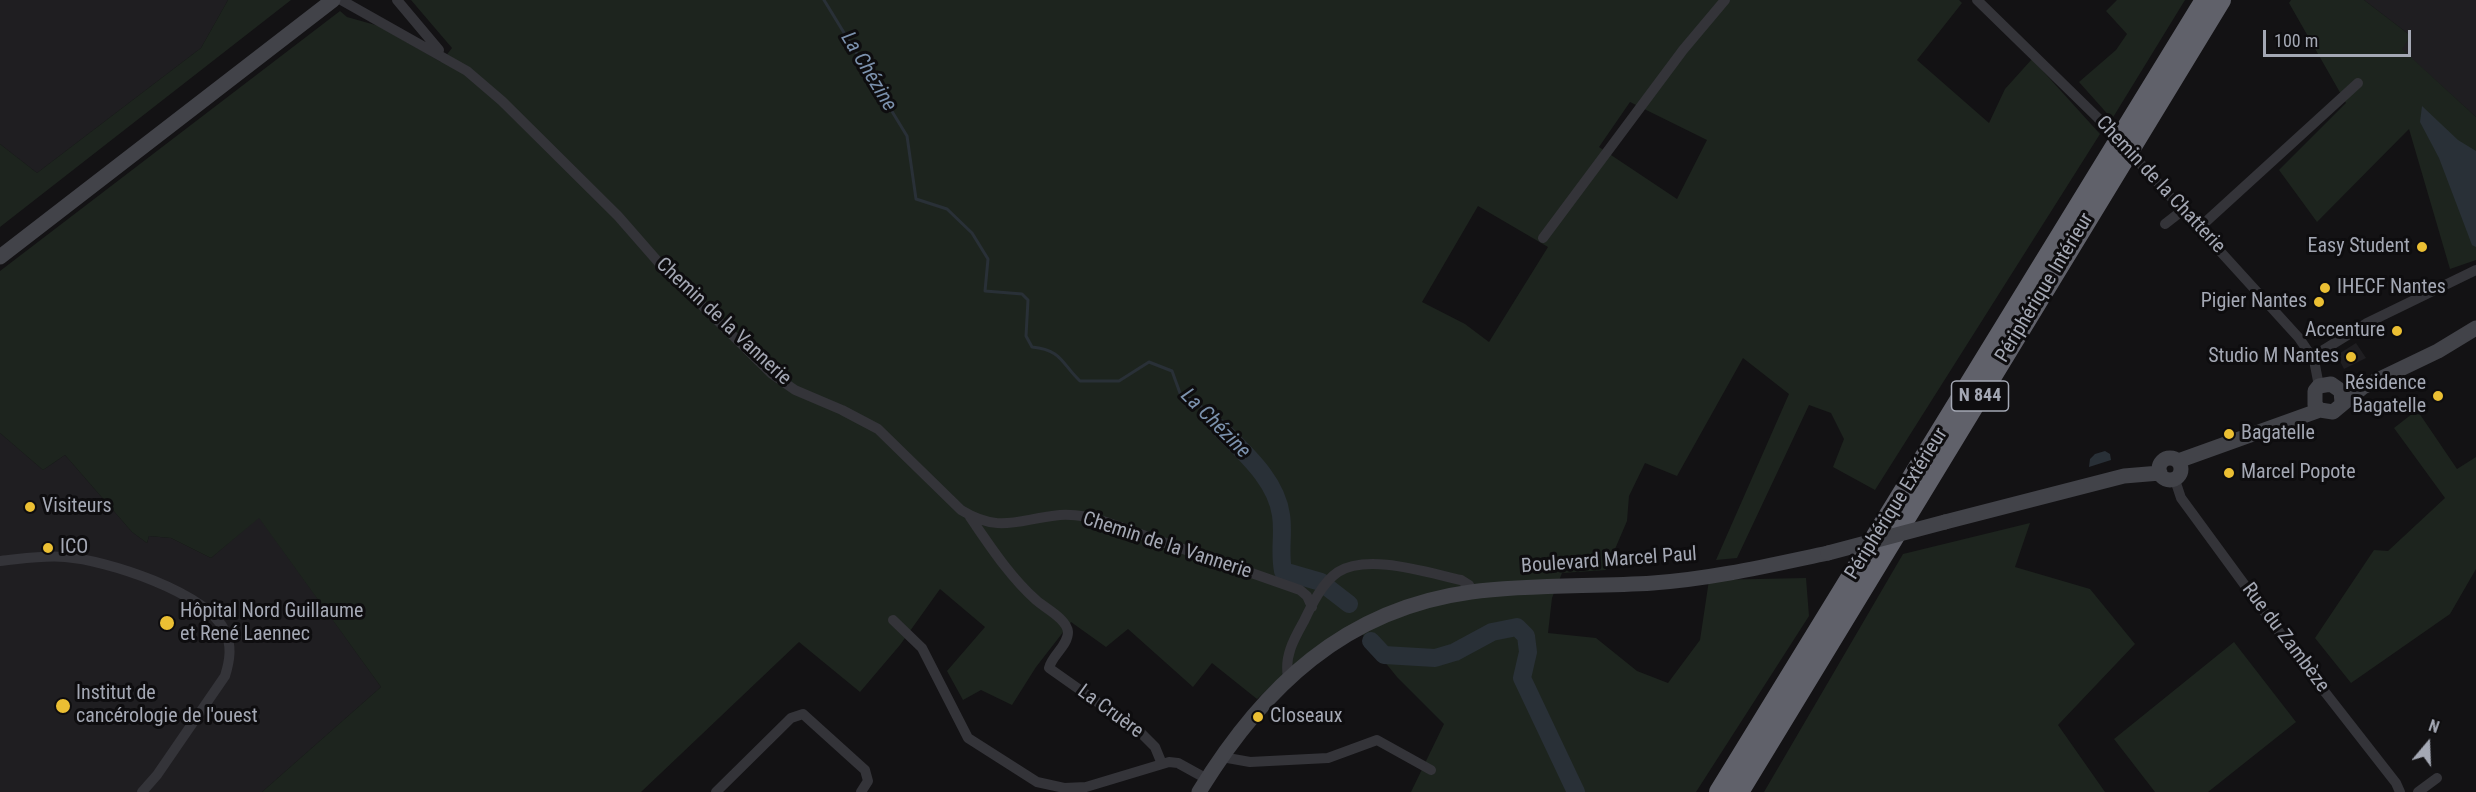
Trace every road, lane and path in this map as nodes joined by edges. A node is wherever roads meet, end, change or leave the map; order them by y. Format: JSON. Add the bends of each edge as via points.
{"nodes":[{"id":1,"x":341,"y":0,"type":"edge"},
{"id":2,"x":397,"y":0,"type":"edge"},
{"id":3,"x":1725,"y":0,"type":"edge"},
{"id":4,"x":1977,"y":0,"type":"edge"},
{"id":5,"x":2205,"y":0,"type":"edge"},
{"id":6,"x":2221,"y":0,"type":"edge"},
{"id":7,"x":329,"y":3,"type":"edge"},
{"id":8,"x":443,"y":55,"type":"junction"},
{"id":9,"x":2358,"y":83,"type":"dead end"},
{"id":10,"x":2183,"y":210,"type":"junction"},
{"id":11,"x":2165,"y":224,"type":"dead end"},
{"id":12,"x":2199,"y":228,"type":"junction"},
{"id":13,"x":1543,"y":238,"type":"dead end"},
{"id":14,"x":0,"y":257,"type":"edge"},
{"id":15,"x":2476,"y":270,"type":"edge"},
{"id":16,"x":2476,"y":328,"type":"edge"},
{"id":17,"x":2312,"y":357,"type":"junction"},
{"id":18,"x":2319,"y":386,"type":"junction"},
{"id":19,"x":2341,"y":397,"type":"junction"},
{"id":20,"x":2320,"y":410,"type":"junction"},
{"id":21,"x":2178,"y":461,"type":"junction"},
{"id":22,"x":2160,"y":473,"type":"junction"},
{"id":23,"x":2175,"y":480,"type":"junction"},
{"id":24,"x":968,"y":514,"type":"junction"},
{"id":25,"x":0,"y":561,"type":"edge"},
{"id":26,"x":1473,"y":592,"type":"junction"},
{"id":27,"x":1312,"y":607,"type":"junction"},
{"id":28,"x":893,"y":620,"type":"dead end"},
{"id":29,"x":1288,"y":677,"type":"junction"},
{"id":30,"x":1222,"y":757,"type":"junction"},
{"id":31,"x":1162,"y":764,"type":"junction"},
{"id":32,"x":1431,"y":770,"type":"dead end"},
{"id":33,"x":1207,"y":778,"type":"junction"},
{"id":34,"x":2437,"y":778,"type":"dead end"},
{"id":35,"x":1064,"y":790,"type":"edge"},
{"id":36,"x":142,"y":792,"type":"edge"},
{"id":37,"x":716,"y":792,"type":"edge"},
{"id":38,"x":861,"y":792,"type":"edge"},
{"id":39,"x":1199,"y":792,"type":"edge"},
{"id":40,"x":1719,"y":792,"type":"edge"},
{"id":41,"x":1739,"y":792,"type":"edge"},
{"id":42,"x":2400,"y":792,"type":"edge"},
{"id":43,"x":2418,"y":792,"type":"edge"}],
"edges":[{"from":1,"to":8,"type":"street","name":"Chemin de la Vannerie"},
{"from":2,"to":8,"type":"street"},
{"from":3,"to":13,"type":"street"},
{"from":4,"to":10,"type":"street","name":"Chemin de la Chatterie","bridge":true,"via":[[2099,119]]},
{"from":5,"to":40,"type":"highway","name":"Périphérique Extérieur","number":"N 844"},
{"from":6,"to":41,"type":"highway","name":"Périphérique Intérieur","number":"N 844"},
{"from":7,"to":14,"type":"street"},
{"from":8,"to":24,"type":"street","name":"Chemin de la Vannerie","via":[[502,101],[772,374],[795,390],[878,429]]},
{"from":9,"to":12,"type":"street"},
{"from":10,"to":11,"type":"street"},
{"from":10,"to":12,"type":"street","name":"Chemin de la Chatterie"},
{"from":12,"to":17,"type":"street","name":"Chemin de la Chatterie","via":[[2300,338]]},
{"from":15,"to":17,"type":"street","via":[[2367,323]]},
{"from":16,"to":19,"type":"street","via":[[2438,351]]},
{"from":17,"to":18,"type":"street","name":"Chemin de la Chatterie"},
{"from":18,"to":19,"type":"street","via":[[2331,384]]},
{"from":18,"to":20,"type":"street","via":[[2313,398]]},
{"from":19,"to":20,"type":"street","via":[[2333,412]]},
{"from":20,"to":21,"type":"street"},
{"from":21,"to":22,"type":"street","via":[[2164,460]]},
{"from":21,"to":23,"type":"street","via":[[2181,471]]},
{"from":22,"to":23,"type":"street","via":[[2167,480]]},
{"from":22,"to":26,"type":"street","name":"Boulevard Marcel Paul","bridge":true,"via":[[2124,476],[1828,553],[1755,568],[1655,583]]},
{"from":23,"to":42,"type":"street","name":"Rue du Zambèze","via":[[2181,498]]},
{"from":24,"to":27,"type":"street","name":"Chemin de la Vannerie","via":[[993,524],[1059,516],[1091,517],[1300,590]]},
{"from":24,"to":31,"type":"street","name":"La Cruère","via":[[1029,594],[1065,624],[1065,642],[1051,659],[1049,668],[1141,733],[1155,747]]},
{"from":25,"to":36,"type":"street","via":[[65,557],[119,568],[186,597],[224,629],[230,658],[225,675]]},
{"from":26,"to":27,"type":"street","via":[[1461,580],[1365,564],[1340,571],[1328,580]]},
{"from":26,"to":29,"type":"street","name":"Boulevard Marcel Paul","via":[[1401,610],[1367,624],[1306,661]]},
{"from":27,"to":29,"type":"street","via":[[1290,649]]},
{"from":28,"to":35,"type":"street","via":[[922,648],[968,738],[1036,782]]},
{"from":29,"to":30,"type":"street","name":"Boulevard Marcel Paul","via":[[1250,718]]},
{"from":30,"to":32,"type":"street","via":[[1250,762],[1328,758],[1377,740]]},
{"from":30,"to":33,"type":"street","name":"Boulevard Marcel Paul"},
{"from":31,"to":33,"type":"street","via":[[1178,763]]},
{"from":31,"to":35,"type":"street"},
{"from":33,"to":39,"type":"street","name":"Boulevard Marcel Paul"},
{"from":34,"to":43,"type":"street"},
{"from":37,"to":38,"type":"street","via":[[791,718],[803,714],[865,770],[868,781]]}]}
